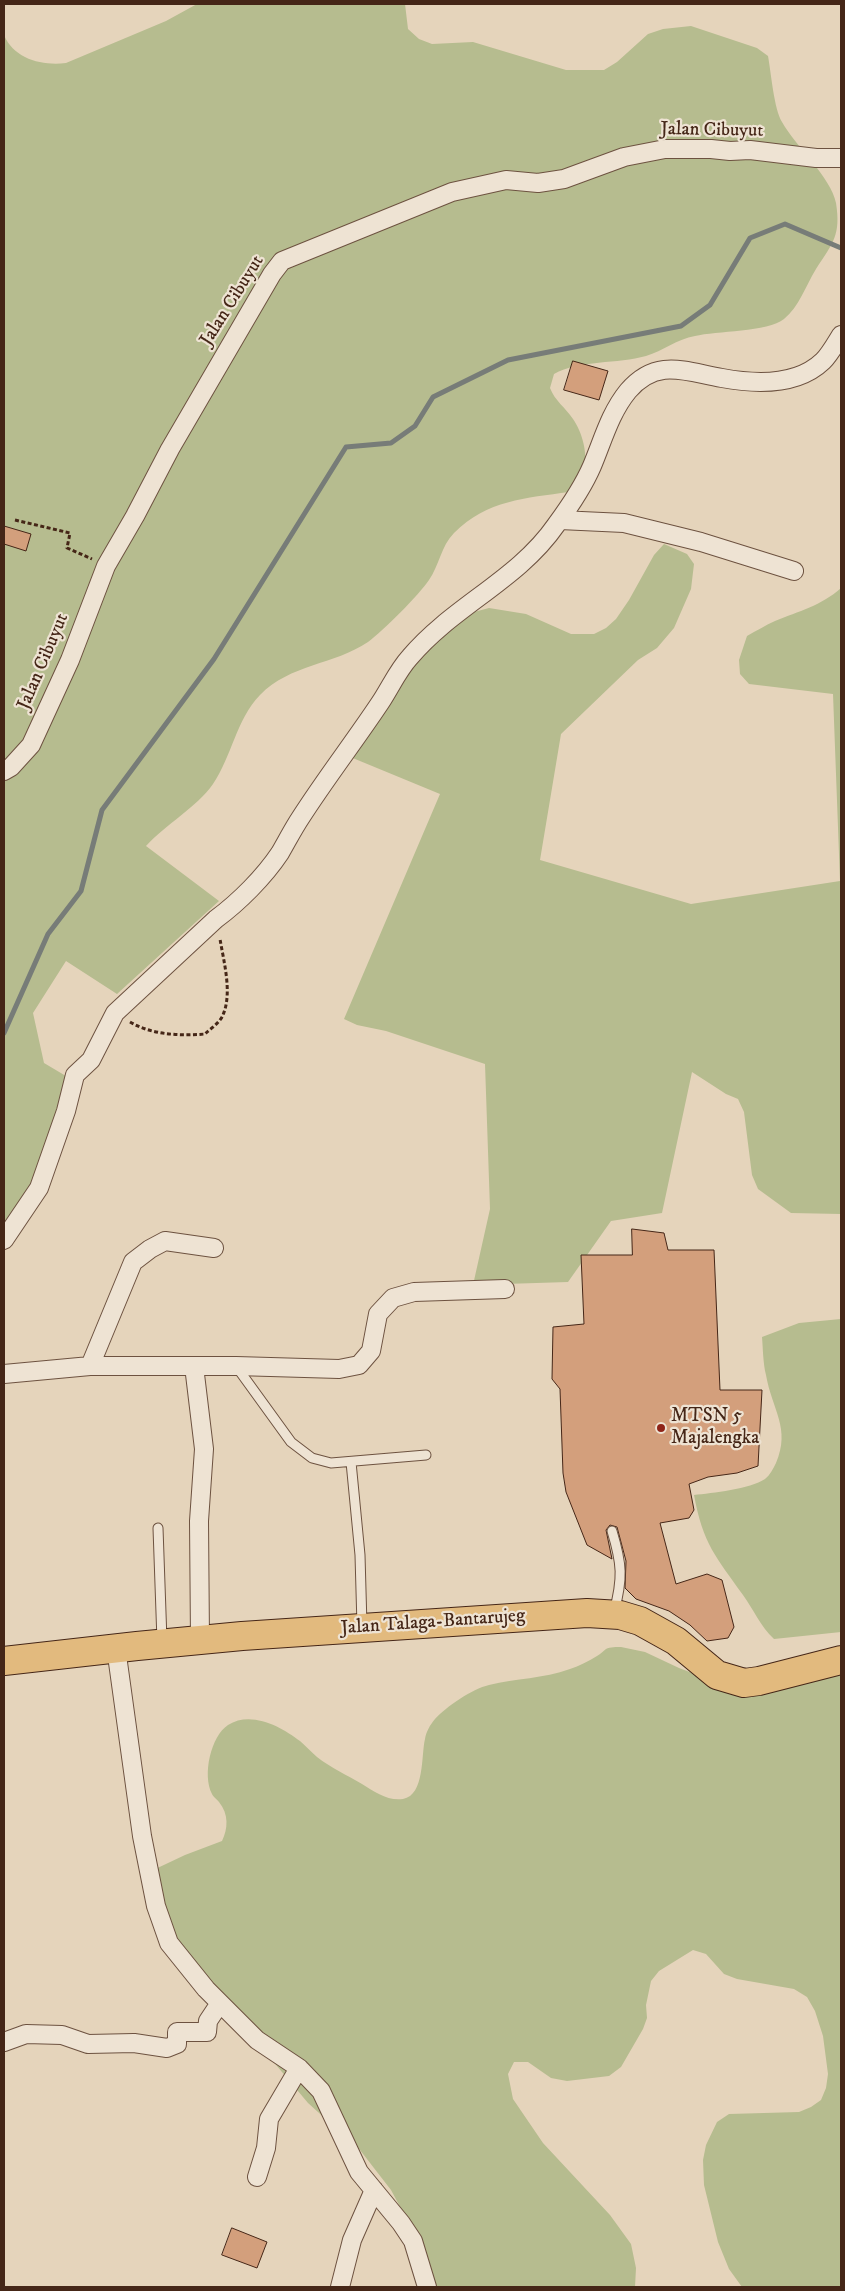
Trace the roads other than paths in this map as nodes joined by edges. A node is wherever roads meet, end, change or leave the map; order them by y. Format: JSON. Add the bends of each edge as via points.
{"nodes":[{"id":1,"x":841,"y":158,"type":"edge"},
{"id":2,"x":841,"y":335,"type":"edge"},
{"id":3,"x":560,"y":520,"type":"junction"},
{"id":4,"x":794,"y":571,"type":"dead end"},
{"id":5,"x":4,"y":771,"type":"edge"},
{"id":6,"x":4,"y":1240,"type":"edge"},
{"id":7,"x":214,"y":1248,"type":"dead end"},
{"id":8,"x":505,"y":1289,"type":"dead end"},
{"id":9,"x":90,"y":1366,"type":"junction"},
{"id":10,"x":194,"y":1366,"type":"junction"},
{"id":11,"x":236,"y":1366,"type":"junction"},
{"id":12,"x":4,"y":1374,"type":"edge"},
{"id":13,"x":426,"y":1455,"type":"dead end"},
{"id":14,"x":351,"y":1462,"type":"junction"},
{"id":15,"x":158,"y":1528,"type":"dead end"},
{"id":16,"x":612,"y":1531,"type":"dead end"},
{"id":17,"x":614,"y":1615,"type":"junction"},
{"id":18,"x":362,"y":1627,"type":"junction"},
{"id":19,"x":200,"y":1640,"type":"junction"},
{"id":20,"x":162,"y":1644,"type":"junction"},
{"id":21,"x":116,"y":1648,"type":"junction"},
{"id":22,"x":841,"y":1660,"type":"edge"},
{"id":23,"x":4,"y":1661,"type":"edge"},
{"id":24,"x":220,"y":2002,"type":"junction"},
{"id":25,"x":4,"y":2042,"type":"edge"},
{"id":26,"x":299,"y":2068,"type":"junction"},
{"id":27,"x":257,"y":2177,"type":"dead end"},
{"id":28,"x":374,"y":2190,"type":"junction"},
{"id":29,"x":340,"y":2287,"type":"edge"},
{"id":30,"x":427,"y":2287,"type":"edge"}],
"edges":[{"from":1,"to":5,"type":"street","name":"Jalan Cibuyut","via":[[750,150],[665,149],[624,157],[564,179],[538,182],[506,180],[452,192],[282,261],[170,449],[106,566],[70,660],[31,745]]},
{"from":2,"to":3,"type":"street","via":[[822,362],[800,375],[779,381],[722,378],[674,369],[648,375],[629,389],[617,406],[582,487]]},
{"from":3,"to":4,"type":"street","via":[[624,523],[701,542]]},
{"from":3,"to":6,"type":"street","via":[[538,549],[506,578],[443,625],[409,658],[259,879],[115,1013],[91,1060],[75,1075],[39,1188]]},
{"from":7,"to":9,"type":"street","via":[[165,1241],[133,1262]]},
{"from":8,"to":11,"type":"street","via":[[414,1292],[393,1298],[378,1314],[371,1351],[359,1365],[339,1369]]},
{"from":9,"to":10,"type":"street"},
{"from":9,"to":12,"type":"street"},
{"from":10,"to":11,"type":"street"},
{"from":10,"to":19,"type":"street","via":[[204,1448],[199,1520]]},
{"from":11,"to":14,"type":"lane","via":[[292,1442],[312,1458],[330,1463]]},
{"from":13,"to":14,"type":"lane"},
{"from":14,"to":18,"type":"lane","via":[[360,1555]]},
{"from":15,"to":20,"type":"lane"},
{"from":16,"to":17,"type":"lane","via":[[621,1563],[620,1590]]},
{"from":17,"to":18,"type":"main road","name":"Jalan Talaga-Bantarujeg","via":[[587,1612]]},
{"from":17,"to":22,"type":"main road","name":"Jalan Talaga-Bantarujeg","via":[[640,1621],[676,1641],[717,1675],[744,1683]]},
{"from":18,"to":19,"type":"main road","name":"Jalan Talaga-Bantarujeg"},
{"from":19,"to":20,"type":"main road","name":"Jalan Talaga-Bantarujeg"},
{"from":20,"to":21,"type":"main road","name":"Jalan Talaga-Bantarujeg"},
{"from":21,"to":23,"type":"main road","name":"Jalan Talaga-Bantarujeg"},
{"from":21,"to":24,"type":"street","via":[[133,1777],[156,1906],[170,1944]]},
{"from":24,"to":25,"type":"street","via":[[208,2021],[206,2032],[177,2032],[177,2044],[167,2048],[134,2043],[88,2044],[62,2035],[26,2034]]},
{"from":24,"to":26,"type":"street","via":[[257,2040]]},
{"from":26,"to":27,"type":"street","via":[[270,2119]]},
{"from":26,"to":28,"type":"street","via":[[321,2091],[359,2172]]},
{"from":28,"to":29,"type":"street","via":[[352,2240]]},
{"from":28,"to":30,"type":"street","via":[[412,2241]]}]}
